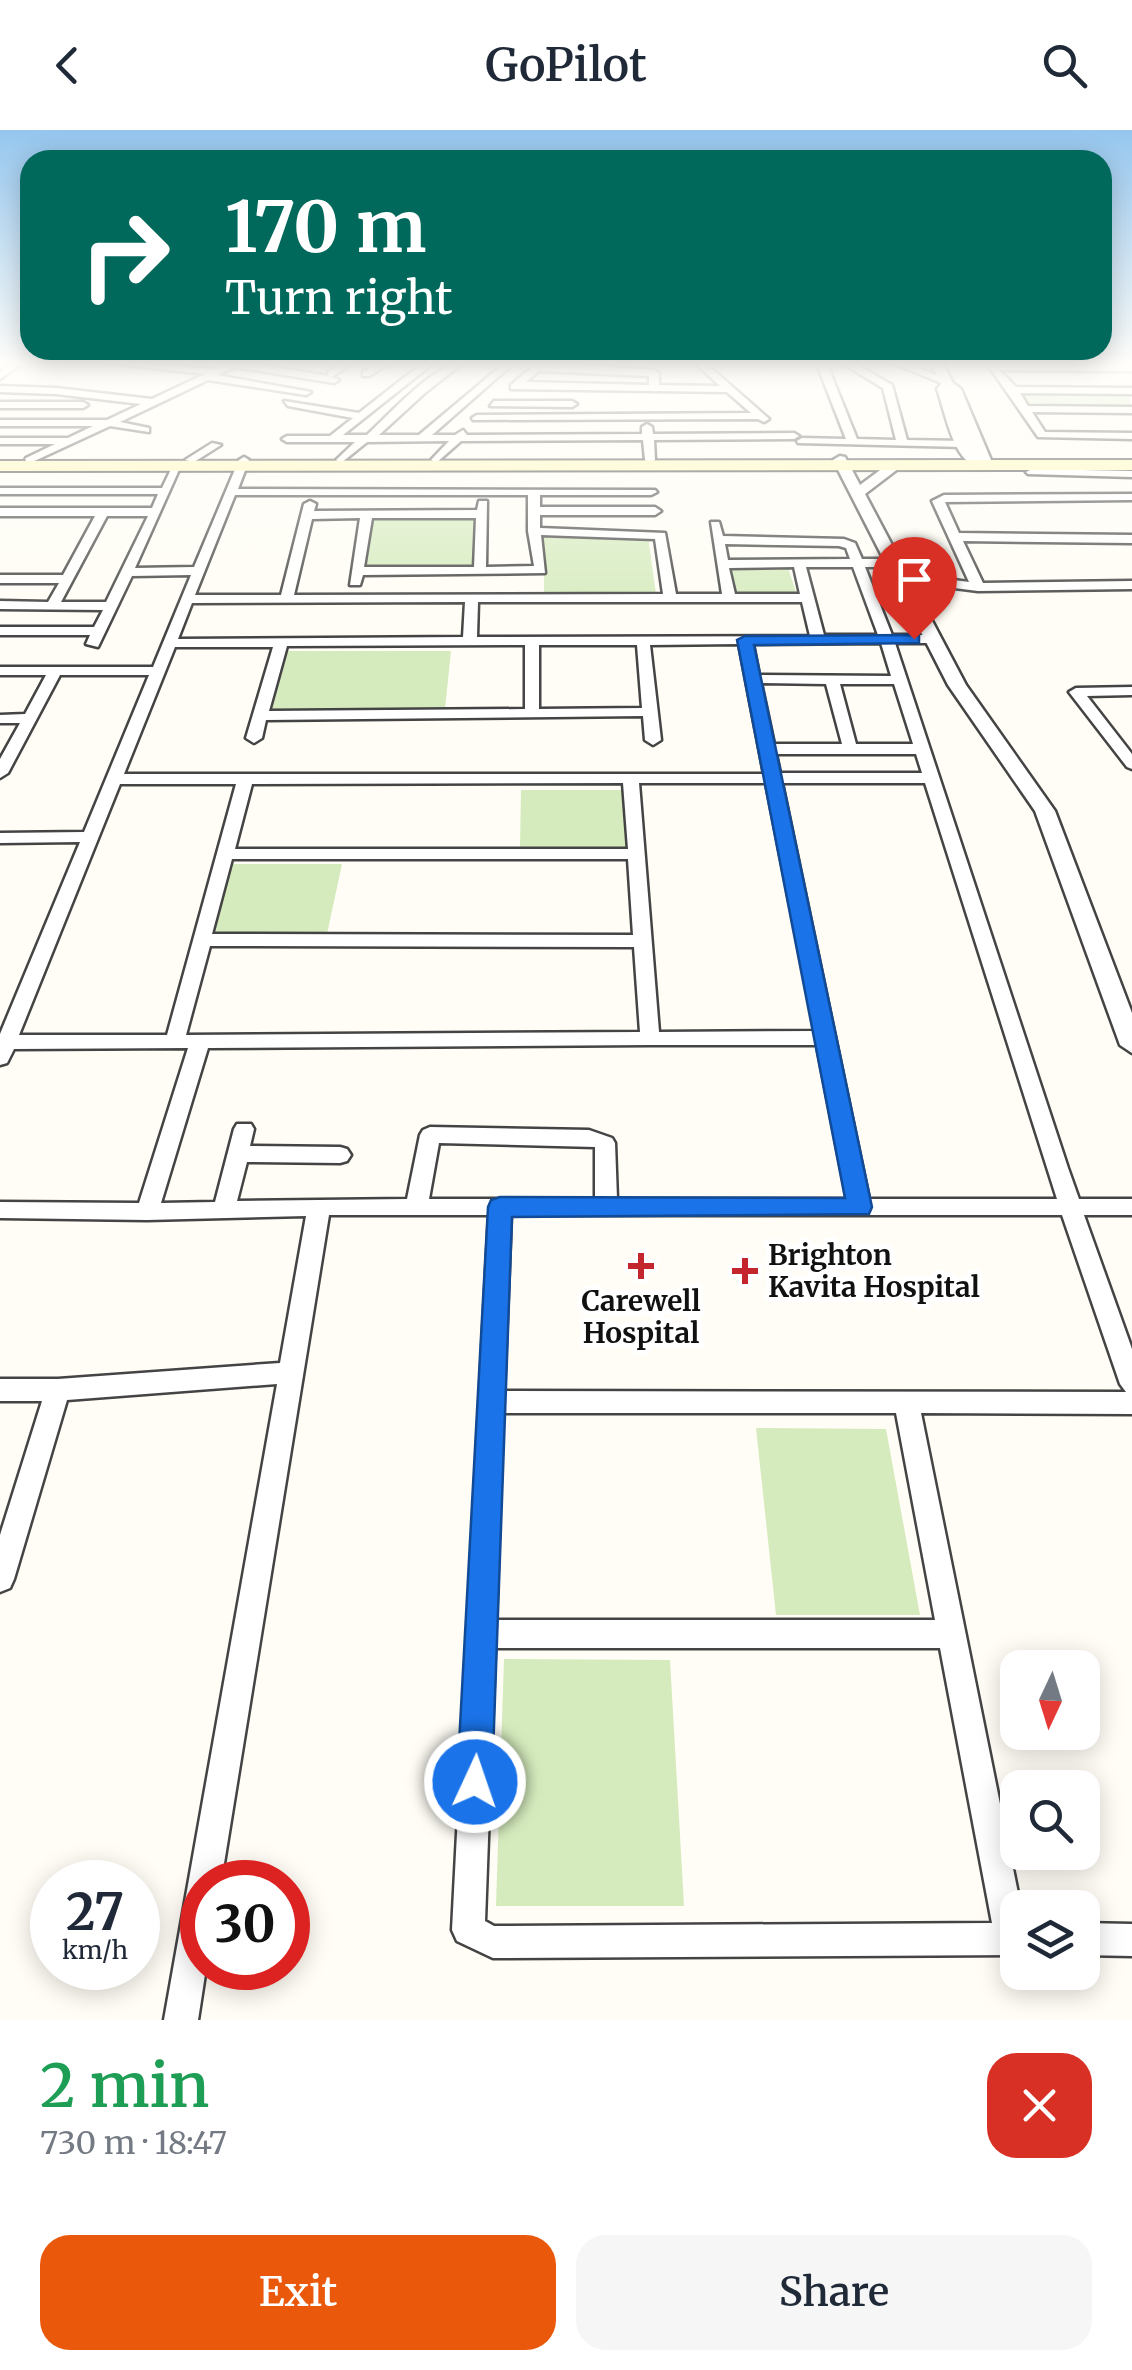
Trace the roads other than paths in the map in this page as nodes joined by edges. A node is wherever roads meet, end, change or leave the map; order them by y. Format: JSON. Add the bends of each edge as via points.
{"nodes":[{"id":1,"x":51,"y":450,"type":"edge"},
{"id":2,"x":206,"y":450,"type":"edge"},
{"id":3,"x":353,"y":450,"type":"edge"},
{"id":4,"x":448,"y":450,"type":"edge"},
{"id":5,"x":649,"y":450,"type":"edge"},
{"id":6,"x":813,"y":450,"type":"edge"},
{"id":7,"x":941,"y":450,"type":"edge"},
{"id":8,"x":971,"y":450,"type":"edge"},
{"id":9,"x":972,"y":450,"type":"edge"},
{"id":10,"x":974,"y":457,"type":"junction"},
{"id":11,"x":30,"y":460,"type":"junction"},
{"id":12,"x":341,"y":460,"type":"junction"},
{"id":13,"x":650,"y":460,"type":"junction"},
{"id":14,"x":184,"y":462,"type":"junction"},
{"id":15,"x":243,"y":462,"type":"junction"},
{"id":16,"x":440,"y":462,"type":"junction"},
{"id":17,"x":828,"y":462,"type":"junction"},
{"id":18,"x":0,"y":463,"type":"edge"},
{"id":19,"x":859,"y":463,"type":"junction"},
{"id":20,"x":1132,"y":463,"type":"edge"},
{"id":21,"x":896,"y":466,"type":"junction"},
{"id":22,"x":1032,"y":472,"type":"dead end"},
{"id":23,"x":1132,"y":474,"type":"edge"},
{"id":24,"x":5,"y":488,"type":"edge"},
{"id":25,"x":40,"y":491,"type":"junction"},
{"id":26,"x":166,"y":491,"type":"junction"},
{"id":27,"x":232,"y":492,"type":"junction"},
{"id":28,"x":313,"y":492,"type":"junction"},
{"id":29,"x":439,"y":492,"type":"junction"},
{"id":30,"x":484,"y":492,"type":"junction"},
{"id":31,"x":534,"y":492,"type":"junction"},
{"id":32,"x":651,"y":492,"type":"dead end"},
{"id":33,"x":859,"y":493,"type":"junction"},
{"id":34,"x":1132,"y":497,"type":"edge"},
{"id":35,"x":534,"y":511,"type":"junction"},
{"id":36,"x":655,"y":511,"type":"dead end"},
{"id":37,"x":0,"y":512,"type":"edge"},
{"id":38,"x":28,"y":512,"type":"junction"},
{"id":39,"x":103,"y":512,"type":"junction"},
{"id":40,"x":155,"y":512,"type":"junction"},
{"id":41,"x":482,"y":514,"type":"junction"},
{"id":42,"x":307,"y":515,"type":"junction"},
{"id":43,"x":367,"y":515,"type":"junction"},
{"id":44,"x":534,"y":531,"type":"junction"},
{"id":45,"x":957,"y":537,"type":"junction"},
{"id":46,"x":1132,"y":539,"type":"edge"},
{"id":47,"x":858,"y":563,"type":"junction"},
{"id":48,"x":722,"y":564,"type":"junction"},
{"id":49,"x":800,"y":564,"type":"junction"},
{"id":50,"x":895,"y":570,"type":"junction"},
{"id":51,"x":200,"y":571,"type":"junction"},
{"id":52,"x":480,"y":571,"type":"junction"},
{"id":53,"x":127,"y":572,"type":"junction"},
{"id":54,"x":357,"y":572,"type":"junction"},
{"id":55,"x":0,"y":579,"type":"edge"},
{"id":56,"x":67,"y":579,"type":"junction"},
{"id":57,"x":1132,"y":585,"type":"edge"},
{"id":58,"x":978,"y":587,"type":"junction"},
{"id":59,"x":472,"y":598,"type":"junction"},
{"id":60,"x":670,"y":598,"type":"junction"},
{"id":61,"x":729,"y":598,"type":"junction"},
{"id":62,"x":808,"y":598,"type":"junction"},
{"id":63,"x":189,"y":599,"type":"junction"},
{"id":64,"x":286,"y":599,"type":"junction"},
{"id":65,"x":352,"y":599,"type":"junction"},
{"id":66,"x":0,"y":605,"type":"edge"},
{"id":67,"x":53,"y":605,"type":"junction"},
{"id":68,"x":110,"y":606,"type":"junction"},
{"id":69,"x":0,"y":632,"type":"edge"},
{"id":70,"x":932,"y":639,"type":"junction"},
{"id":71,"x":745,"y":640,"type":"junction"},
{"id":72,"x":818,"y":640,"type":"junction"},
{"id":73,"x":886,"y":640,"type":"junction"},
{"id":74,"x":470,"y":641,"type":"junction"},
{"id":75,"x":532,"y":641,"type":"junction"},
{"id":76,"x":643,"y":641,"type":"junction"},
{"id":77,"x":172,"y":642,"type":"junction"},
{"id":78,"x":281,"y":642,"type":"junction"},
{"id":79,"x":0,"y":670,"type":"edge"},
{"id":80,"x":54,"y":671,"type":"junction"},
{"id":81,"x":160,"y":671,"type":"junction"},
{"id":82,"x":752,"y":679,"type":"junction"},
{"id":83,"x":832,"y":680,"type":"junction"},
{"id":84,"x":899,"y":680,"type":"junction"},
{"id":85,"x":1132,"y":691,"type":"edge"},
{"id":86,"x":650,"y":712,"type":"junction"},
{"id":87,"x":532,"y":713,"type":"junction"},
{"id":88,"x":260,"y":716,"type":"junction"},
{"id":89,"x":30,"y":718,"type":"junction"},
{"id":90,"x":0,"y":719,"type":"edge"},
{"id":91,"x":254,"y":738,"type":"dead end"},
{"id":92,"x":653,"y":740,"type":"dead end"},
{"id":93,"x":849,"y":743,"type":"dead end"},
{"id":94,"x":1126,"y":746,"type":"edge"},
{"id":95,"x":766,"y":749,"type":"junction"},
{"id":96,"x":921,"y":749,"type":"junction"},
{"id":97,"x":1132,"y":764,"type":"edge"},
{"id":98,"x":0,"y":773,"type":"edge"},
{"id":99,"x":930,"y":778,"type":"junction"},
{"id":100,"x":116,"y":779,"type":"junction"},
{"id":101,"x":244,"y":779,"type":"junction"},
{"id":102,"x":631,"y":780,"type":"junction"},
{"id":103,"x":772,"y":780,"type":"junction"},
{"id":104,"x":92,"y":837,"type":"junction"},
{"id":105,"x":0,"y":838,"type":"edge"},
{"id":106,"x":225,"y":854,"type":"junction"},
{"id":107,"x":637,"y":854,"type":"junction"},
{"id":108,"x":202,"y":940,"type":"junction"},
{"id":109,"x":643,"y":941,"type":"junction"},
{"id":110,"x":823,"y":1038,"type":"junction"},
{"id":111,"x":650,"y":1039,"type":"junction"},
{"id":112,"x":175,"y":1041,"type":"junction"},
{"id":113,"x":200,"y":1041,"type":"junction"},
{"id":114,"x":1132,"y":1045,"type":"edge"},
{"id":115,"x":3,"y":1050,"type":"edge"},
{"id":116,"x":244,"y":1129,"type":"dead end"},
{"id":117,"x":238,"y":1154,"type":"junction"},
{"id":118,"x":340,"y":1155,"type":"dead end"},
{"id":119,"x":319,"y":1207,"type":"junction"},
{"id":120,"x":416,"y":1207,"type":"junction"},
{"id":121,"x":500,"y":1207,"type":"junction"},
{"id":122,"x":606,"y":1207,"type":"junction"},
{"id":123,"x":860,"y":1207,"type":"junction"},
{"id":124,"x":1070,"y":1207,"type":"junction"},
{"id":125,"x":1132,"y":1207,"type":"edge"},
{"id":126,"x":0,"y":1210,"type":"edge"},
{"id":127,"x":224,"y":1210,"type":"junction"},
{"id":128,"x":147,"y":1212,"type":"junction"},
{"id":129,"x":291,"y":1372,"type":"junction"},
{"id":130,"x":1132,"y":1384,"type":"edge"},
{"id":131,"x":0,"y":1390,"type":"edge"},
{"id":132,"x":58,"y":1390,"type":"junction"},
{"id":133,"x":492,"y":1402,"type":"junction"},
{"id":134,"x":906,"y":1403,"type":"junction"},
{"id":135,"x":1132,"y":1403,"type":"edge"},
{"id":136,"x":0,"y":1579,"type":"edge"},
{"id":137,"x":481,"y":1634,"type":"junction"},
{"id":138,"x":951,"y":1634,"type":"junction"},
{"id":139,"x":208,"y":1860,"type":"edge"},
{"id":140,"x":1004,"y":1890,"type":"edge"},
{"id":141,"x":1000,"y":1938,"type":"edge"},
{"id":142,"x":1100,"y":1940,"type":"edge"},
{"id":143,"x":1132,"y":1940,"type":"edge"},
{"id":144,"x":186,"y":1990,"type":"edge"},
{"id":145,"x":181,"y":2020,"type":"edge"}],
"edges":[{"from":1,"to":11,"type":"street"},
{"from":2,"to":14,"type":"street"},
{"from":3,"to":12,"type":"street"},
{"from":4,"to":16,"type":"street"},
{"from":5,"to":13,"type":"street"},
{"from":6,"to":17,"type":"street"},
{"from":7,"to":10,"type":"street"},
{"from":8,"to":10,"type":"street"},
{"from":9,"to":10,"type":"street"},
{"from":10,"to":19,"type":"main road"},
{"from":10,"to":20,"type":"main road"},
{"from":10,"to":21,"type":"main road"},
{"from":11,"to":14,"type":"main road"},
{"from":11,"to":18,"type":"main road"},
{"from":12,"to":15,"type":"main road"},
{"from":12,"to":16,"type":"main road"},
{"from":13,"to":16,"type":"main road"},
{"from":13,"to":17,"type":"main road"},
{"from":14,"to":15,"type":"main road"},
{"from":14,"to":18,"type":"main road"},
{"from":14,"to":26,"type":"street"},
{"from":15,"to":16,"type":"main road"},
{"from":15,"to":27,"type":"street"},
{"from":16,"to":17,"type":"main road"},
{"from":16,"to":29,"type":"street"},
{"from":17,"to":19,"type":"main road"},
{"from":17,"to":33,"type":"street"},
{"from":17,"to":33,"type":"street","via":[[832,474]]},
{"from":19,"to":21,"type":"main road"},
{"from":19,"to":33,"type":"street"},
{"from":21,"to":33,"type":"street"},
{"from":22,"to":23,"type":"street"},
{"from":24,"to":25,"type":"street"},
{"from":25,"to":26,"type":"street"},
{"from":25,"to":38,"type":"street"},
{"from":26,"to":40,"type":"street"},
{"from":27,"to":28,"type":"street"},
{"from":27,"to":51,"type":"street"},
{"from":28,"to":29,"type":"street"},
{"from":28,"to":42,"type":"street"},
{"from":29,"to":30,"type":"street"},
{"from":30,"to":31,"type":"street"},
{"from":30,"to":41,"type":"street"},
{"from":31,"to":32,"type":"street"},
{"from":31,"to":35,"type":"street"},
{"from":33,"to":50,"type":"street"},
{"from":34,"to":45,"type":"street","via":[[941,498]]},
{"from":35,"to":36,"type":"street"},
{"from":35,"to":44,"type":"street"},
{"from":37,"to":38,"type":"street"},
{"from":38,"to":39,"type":"street"},
{"from":39,"to":40,"type":"street"},
{"from":39,"to":56,"type":"street"},
{"from":40,"to":53,"type":"street"},
{"from":41,"to":43,"type":"street"},
{"from":41,"to":52,"type":"street"},
{"from":42,"to":43,"type":"street"},
{"from":42,"to":64,"type":"street"},
{"from":43,"to":54,"type":"street"},
{"from":44,"to":52,"type":"street","via":[[541,570]]},
{"from":44,"to":60,"type":"street","via":[[661,536]]},
{"from":45,"to":46,"type":"street"},
{"from":45,"to":58,"type":"street"},
{"from":47,"to":48,"type":"street","via":[[851,546],[840,542],[716,533]]},
{"from":47,"to":49,"type":"street"},
{"from":47,"to":50,"type":"street"},
{"from":47,"to":73,"type":"street"},
{"from":48,"to":49,"type":"street"},
{"from":48,"to":61,"type":"street"},
{"from":49,"to":62,"type":"street"},
{"from":50,"to":58,"type":"street"},
{"from":50,"to":70,"type":"street"},
{"from":51,"to":53,"type":"street"},
{"from":51,"to":63,"type":"street"},
{"from":52,"to":54,"type":"street"},
{"from":53,"to":68,"type":"street"},
{"from":54,"to":65,"type":"street"},
{"from":55,"to":56,"type":"street"},
{"from":56,"to":67,"type":"street"},
{"from":57,"to":58,"type":"street"},
{"from":59,"to":60,"type":"street"},
{"from":59,"to":65,"type":"street"},
{"from":59,"to":74,"type":"street"},
{"from":60,"to":61,"type":"street"},
{"from":61,"to":62,"type":"street"},
{"from":62,"to":72,"type":"street"},
{"from":63,"to":64,"type":"street"},
{"from":63,"to":77,"type":"street"},
{"from":64,"to":65,"type":"street"},
{"from":66,"to":67,"type":"street"},
{"from":67,"to":68,"type":"street"},
{"from":68,"to":69,"type":"street","via":[[96,638]]},
{"from":70,"to":73,"type":"street"},
{"from":70,"to":114,"type":"street","via":[[1045,811]]},
{"from":71,"to":72,"type":"street"},
{"from":71,"to":76,"type":"street"},
{"from":71,"to":82,"type":"street"},
{"from":72,"to":73,"type":"street"},
{"from":73,"to":84,"type":"street"},
{"from":74,"to":75,"type":"street"},
{"from":74,"to":78,"type":"street"},
{"from":75,"to":76,"type":"street"},
{"from":75,"to":87,"type":"street"},
{"from":76,"to":86,"type":"street"},
{"from":77,"to":78,"type":"street"},
{"from":77,"to":81,"type":"street"},
{"from":78,"to":88,"type":"street"},
{"from":79,"to":80,"type":"street"},
{"from":80,"to":81,"type":"street"},
{"from":80,"to":89,"type":"street"},
{"from":81,"to":100,"type":"street"},
{"from":82,"to":83,"type":"street"},
{"from":82,"to":95,"type":"street"},
{"from":83,"to":84,"type":"street"},
{"from":83,"to":93,"type":"street"},
{"from":84,"to":96,"type":"street"},
{"from":85,"to":94,"type":"street","via":[[1076,692]]},
{"from":86,"to":87,"type":"street"},
{"from":86,"to":92,"type":"street"},
{"from":87,"to":88,"type":"street"},
{"from":88,"to":91,"type":"street"},
{"from":89,"to":90,"type":"street"},
{"from":89,"to":98,"type":"street"},
{"from":94,"to":97,"type":"street"},
{"from":95,"to":96,"type":"street"},
{"from":95,"to":103,"type":"street"},
{"from":96,"to":99,"type":"street"},
{"from":99,"to":103,"type":"street"},
{"from":99,"to":124,"type":"street"},
{"from":100,"to":101,"type":"street"},
{"from":100,"to":104,"type":"street"},
{"from":101,"to":102,"type":"street"},
{"from":101,"to":106,"type":"street"},
{"from":102,"to":103,"type":"street"},
{"from":102,"to":107,"type":"street"},
{"from":103,"to":110,"type":"street"},
{"from":104,"to":105,"type":"street"},
{"from":104,"to":115,"type":"street"},
{"from":106,"to":107,"type":"street"},
{"from":106,"to":108,"type":"street"},
{"from":107,"to":109,"type":"street"},
{"from":108,"to":109,"type":"street"},
{"from":108,"to":112,"type":"street"},
{"from":109,"to":111,"type":"street"},
{"from":110,"to":111,"type":"street"},
{"from":110,"to":123,"type":"street"},
{"from":111,"to":113,"type":"street"},
{"from":112,"to":113,"type":"street"},
{"from":112,"to":115,"type":"street"},
{"from":113,"to":128,"type":"street"},
{"from":116,"to":117,"type":"street"},
{"from":117,"to":118,"type":"street"},
{"from":117,"to":127,"type":"street"},
{"from":119,"to":120,"type":"street"},
{"from":119,"to":127,"type":"street"},
{"from":119,"to":129,"type":"street"},
{"from":120,"to":121,"type":"street"},
{"from":120,"to":122,"type":"street","via":[[430,1135],[605,1143]]},
{"from":121,"to":122,"type":"street"},
{"from":121,"to":133,"type":"street"},
{"from":122,"to":123,"type":"street"},
{"from":123,"to":124,"type":"street"},
{"from":124,"to":125,"type":"street"},
{"from":124,"to":130,"type":"street"},
{"from":126,"to":128,"type":"street"},
{"from":127,"to":128,"type":"street"},
{"from":129,"to":132,"type":"street"},
{"from":129,"to":139,"type":"street"},
{"from":131,"to":132,"type":"street"},
{"from":132,"to":136,"type":"street"},
{"from":133,"to":134,"type":"street"},
{"from":133,"to":137,"type":"street"},
{"from":134,"to":135,"type":"street"},
{"from":134,"to":138,"type":"street"},
{"from":137,"to":138,"type":"street"},
{"from":137,"to":141,"type":"street","via":[[468,1930],[478,1938]]},
{"from":138,"to":140,"type":"street"},
{"from":142,"to":143,"type":"street"},
{"from":144,"to":145,"type":"street"}]}
